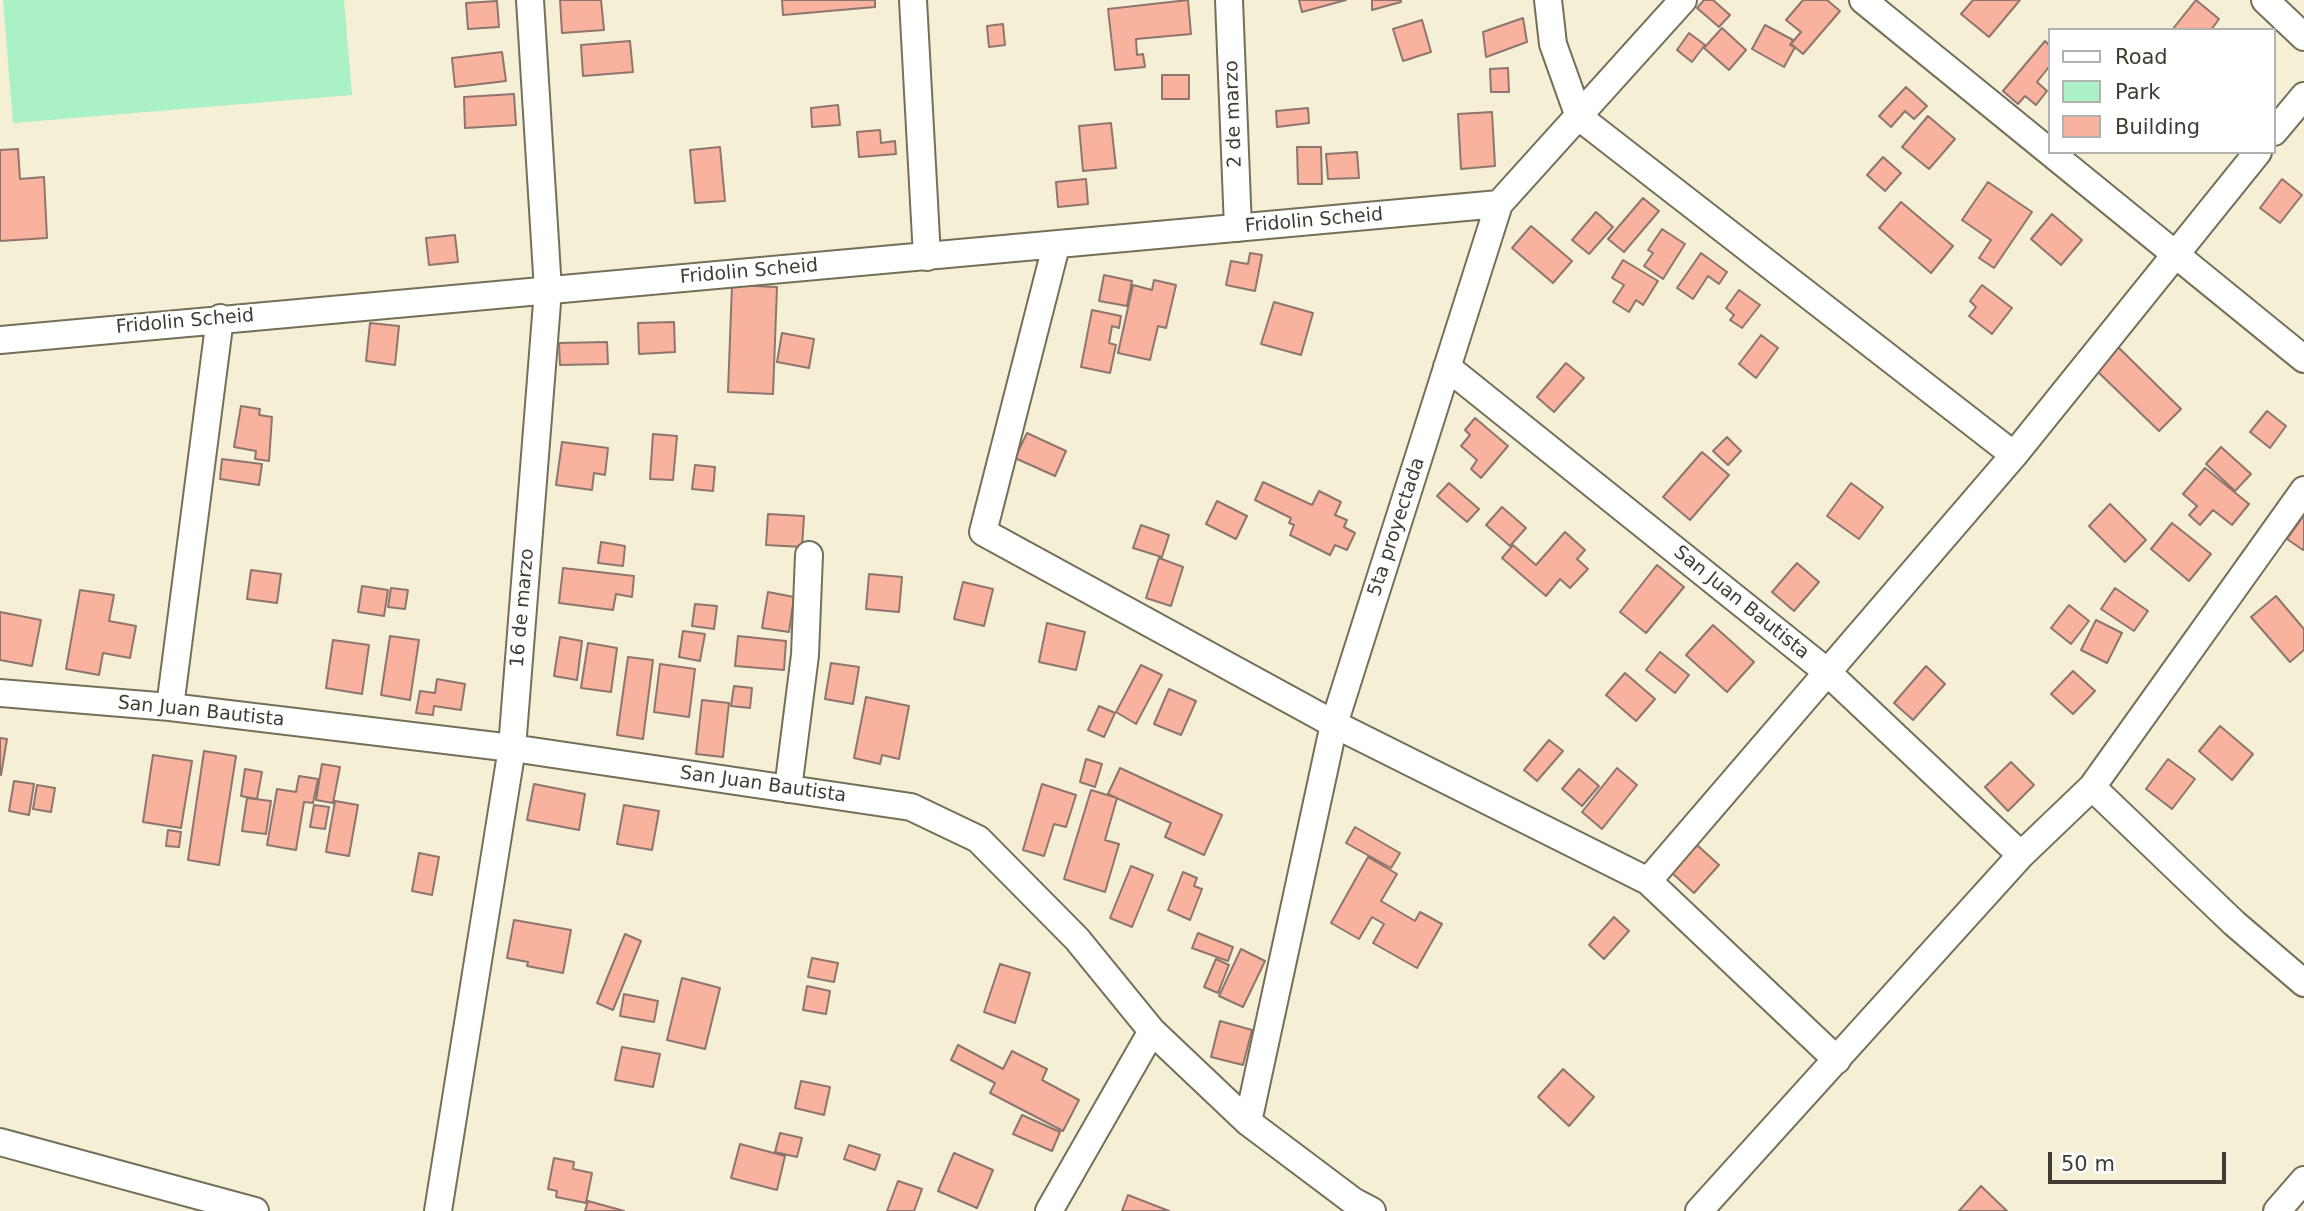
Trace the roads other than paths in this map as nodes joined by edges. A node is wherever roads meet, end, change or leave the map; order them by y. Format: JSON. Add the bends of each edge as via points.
{"nodes":[{"id":1,"x":530,"y":0,"type":"edge"},
{"id":2,"x":914,"y":0,"type":"edge"},
{"id":3,"x":1229,"y":0,"type":"edge"},
{"id":4,"x":1548,"y":0,"type":"edge"},
{"id":5,"x":1683,"y":0,"type":"edge"},
{"id":6,"x":1863,"y":0,"type":"edge"},
{"id":7,"x":2265,"y":0,"type":"edge"},
{"id":8,"x":2304,"y":37,"type":"edge"},
{"id":9,"x":2304,"y":96,"type":"edge"},
{"id":10,"x":1579,"y":117,"type":"junction"},
{"id":11,"x":2276,"y":130,"type":"edge"},
{"id":12,"x":2048,"y":152,"type":"edge"},
{"id":13,"x":2051,"y":154,"type":"edge"},
{"id":14,"x":2256,"y":154,"type":"edge"},
{"id":15,"x":1499,"y":204,"type":"junction"},
{"id":16,"x":1238,"y":228,"type":"junction"},
{"id":17,"x":1056,"y":246,"type":"junction"},
{"id":18,"x":2174,"y":255,"type":"junction"},
{"id":19,"x":927,"y":257,"type":"junction"},
{"id":20,"x":548,"y":290,"type":"junction"},
{"id":21,"x":220,"y":318,"type":"junction"},
{"id":22,"x":0,"y":340,"type":"edge"},
{"id":23,"x":2304,"y":359,"type":"edge"},
{"id":24,"x":1447,"y":367,"type":"junction"},
{"id":25,"x":2014,"y":455,"type":"junction"},
{"id":26,"x":2304,"y":490,"type":"edge"},
{"id":27,"x":809,"y":555,"type":"dead end"},
{"id":28,"x":1826,"y":671,"type":"junction"},
{"id":29,"x":0,"y":693,"type":"edge"},
{"id":30,"x":170,"y":707,"type":"junction"},
{"id":31,"x":1334,"y":724,"type":"junction"},
{"id":32,"x":512,"y":748,"type":"junction"},
{"id":33,"x":2092,"y":787,"type":"junction"},
{"id":34,"x":788,"y":789,"type":"junction"},
{"id":35,"x":2021,"y":855,"type":"junction"},
{"id":36,"x":1648,"y":881,"type":"junction"},
{"id":37,"x":2304,"y":983,"type":"edge"},
{"id":38,"x":1152,"y":1031,"type":"junction"},
{"id":39,"x":1837,"y":1060,"type":"junction"},
{"id":40,"x":1248,"y":1122,"type":"junction"},
{"id":41,"x":0,"y":1142,"type":"edge"},
{"id":42,"x":2304,"y":1180,"type":"edge"},
{"id":43,"x":155,"y":1199,"type":"edge"},
{"id":44,"x":1357,"y":1208,"type":"edge"},
{"id":45,"x":255,"y":1211,"type":"edge"},
{"id":46,"x":438,"y":1211,"type":"edge"},
{"id":47,"x":1049,"y":1211,"type":"edge"},
{"id":48,"x":1699,"y":1211,"type":"edge"},
{"id":49,"x":2277,"y":1211,"type":"edge"}],
"edges":[{"from":1,"to":20,"type":"street","name":"16 de marzo"},
{"from":2,"to":19,"type":"street"},
{"from":3,"to":16,"type":"street","name":"2 de marzo"},
{"from":4,"to":10,"type":"street","via":[[1553,44]]},
{"from":5,"to":10,"type":"street","name":"5ta proyectada"},
{"from":6,"to":12,"type":"street"},
{"from":7,"to":8,"type":"street"},
{"from":9,"to":11,"type":"street"},
{"from":10,"to":15,"type":"street","name":"5ta proyectada"},
{"from":10,"to":25,"type":"street"},
{"from":13,"to":18,"type":"street"},
{"from":14,"to":18,"type":"street"},
{"from":15,"to":16,"type":"street","name":"Fridolin Scheid"},
{"from":15,"to":24,"type":"street","name":"5ta proyectada"},
{"from":16,"to":17,"type":"street","name":"Fridolin Scheid"},
{"from":17,"to":19,"type":"street","name":"Fridolin Scheid"},
{"from":17,"to":31,"type":"street","via":[[983,532]]},
{"from":18,"to":23,"type":"street"},
{"from":18,"to":25,"type":"street"},
{"from":19,"to":20,"type":"street","name":"Fridolin Scheid"},
{"from":20,"to":21,"type":"street","name":"Fridolin Scheid"},
{"from":20,"to":32,"type":"street","name":"16 de marzo"},
{"from":21,"to":22,"type":"street","name":"Fridolin Scheid"},
{"from":21,"to":30,"type":"street"},
{"from":24,"to":28,"type":"street","name":"San Juan Bautista"},
{"from":24,"to":31,"type":"street","name":"5ta proyectada"},
{"from":25,"to":28,"type":"street"},
{"from":26,"to":33,"type":"street"},
{"from":27,"to":34,"type":"street","via":[[805,655]]},
{"from":28,"to":35,"type":"street","name":"San Juan Bautista"},
{"from":28,"to":36,"type":"street"},
{"from":29,"to":30,"type":"street","name":"San Juan Bautista"},
{"from":30,"to":32,"type":"street","name":"San Juan Bautista"},
{"from":31,"to":36,"type":"street"},
{"from":31,"to":40,"type":"street","name":"5ta proyectada"},
{"from":32,"to":34,"type":"street","name":"San Juan Bautista"},
{"from":32,"to":46,"type":"street","name":"16 de marzo"},
{"from":33,"to":35,"type":"street"},
{"from":33,"to":37,"type":"street"},
{"from":34,"to":38,"type":"street","name":"San Juan Bautista","via":[[911,807],[978,839],[1077,939]]},
{"from":35,"to":39,"type":"street"},
{"from":36,"to":39,"type":"street"},
{"from":38,"to":40,"type":"street","name":"San Juan Bautista"},
{"from":38,"to":47,"type":"street"},
{"from":39,"to":48,"type":"street"},
{"from":40,"to":44,"type":"street","name":"San Juan Bautista"},
{"from":41,"to":43,"type":"street"},
{"from":42,"to":49,"type":"street"},
{"from":43,"to":45,"type":"street"}]}
